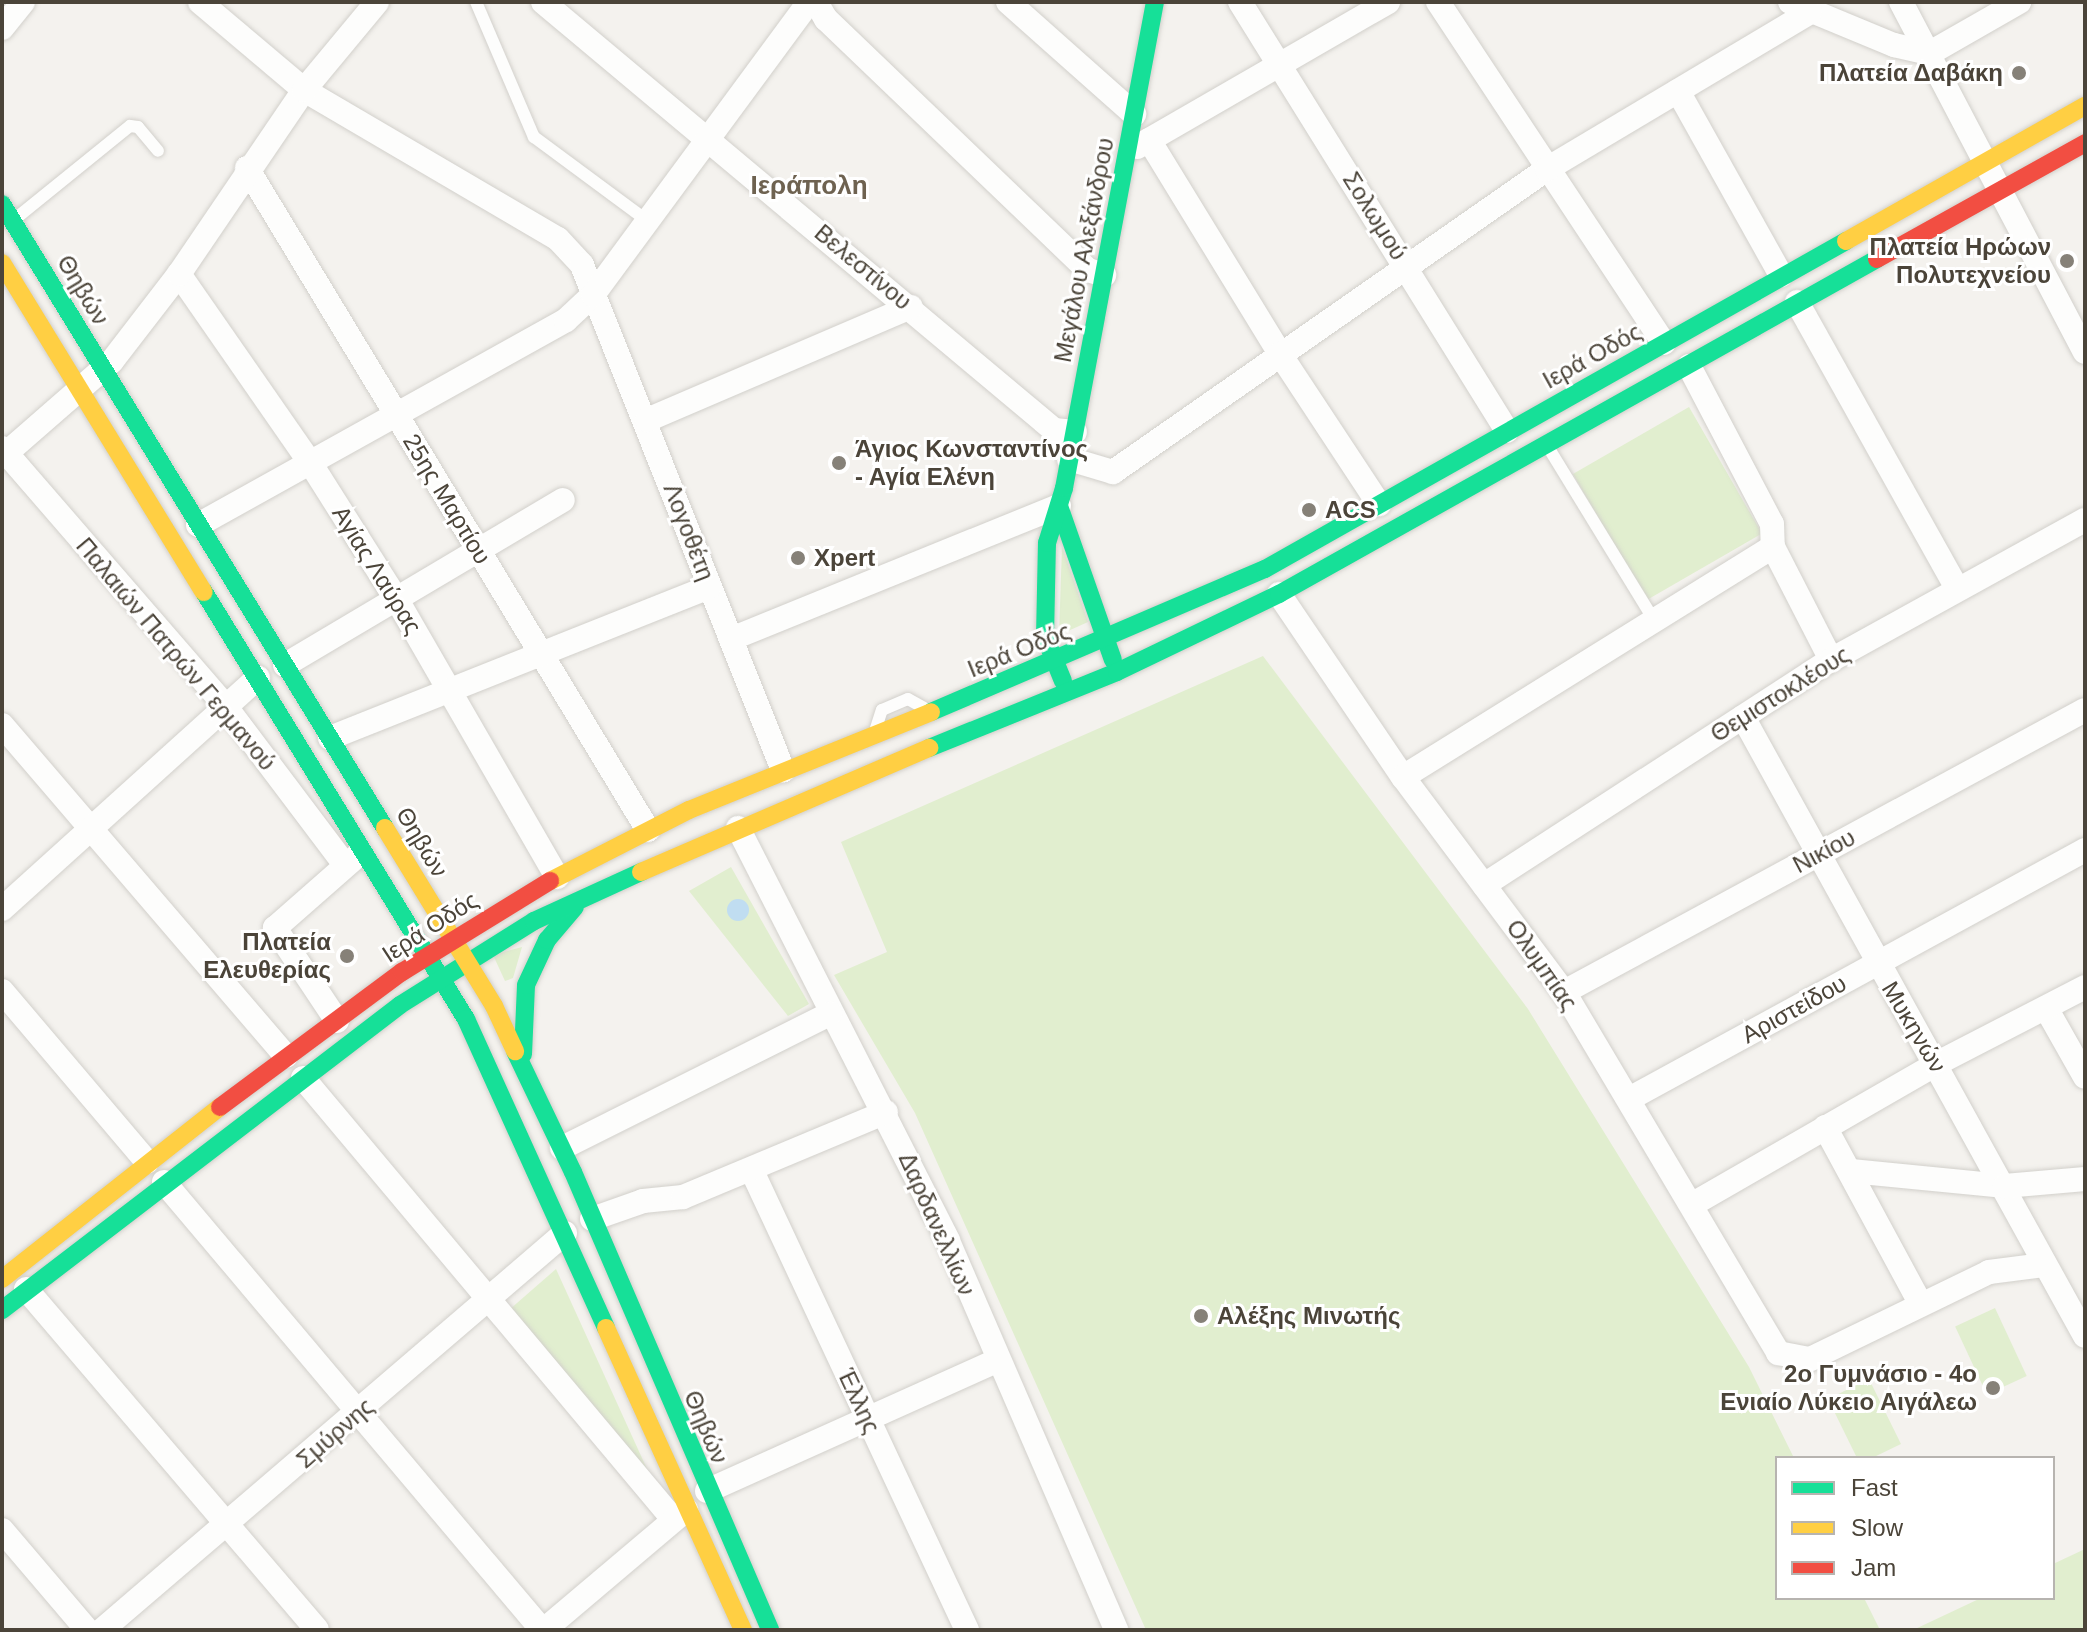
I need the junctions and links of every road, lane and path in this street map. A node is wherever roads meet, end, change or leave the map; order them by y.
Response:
1 (23, 2) edge
2 (200, 2) edge
3 (377, 2) edge
4 (476, 2) edge
5 (543, 2) edge
6 (809, 2) edge
7 (816, 2) edge
8 (1008, 2) edge
9 (1155, 2) edge
10 (1240, 2) edge
11 (1388, 2) edge
12 (1438, 2) edge
13 (1901, 2) edge
14 (2019, 2) edge
15 (1800, 7) edge
16 (2, 28) edge
17 (1930, 53) junction
18 (1279, 65) junction
19 (304, 90) junction
20 (1678, 91) junction
21 (2085, 106) edge
22 (1134, 114) junction
23 (708, 137) junction
24 (1149, 140) junction
25 (2085, 143) edge
26 (158, 151) dead end
27 (1127, 153) junction
28 (1986, 159) junction
29 (247, 168) junction
30 (1547, 169) junction
31 (2000, 187) junction
32 (2, 204) edge
33 (645, 219) junction
34 (12, 221) junction
35 (2, 263) edge
36 (1407, 267) junction
37 (179, 274) junction
38 (1104, 275) junction
39 (1781, 275) junction
40 (593, 295) junction
41 (1797, 302) junction
42 (911, 307) junction
43 (2083, 342) edge
44 (1664, 343) junction
45 (1280, 354) junction
46 (1689, 366) junction
47 (102, 369) junction
48 (79, 388) junction
49 (396, 415) junction
50 (647, 420) junction
51 (1507, 431) junction
52 (1075, 432) junction
53 (1548, 447) junction
54 (3, 453) edge
55 (1069, 459) junction
56 (311, 464) junction
57 (563, 500) dead end
58 (1379, 504) junction
59 (1059, 506) junction
60 (2085, 520) edge
61 (198, 525) junction
62 (1773, 547) junction
63 (479, 552) junction
64 (709, 587) junction
65 (1957, 588) junction
66 (1279, 594) junction
67 (397, 600) junction
68 (1652, 617) junction
69 (731, 639) junction
70 (1105, 641) junction
71 (542, 655) junction
72 (1831, 660) junction
73 (1055, 662) junction
74 (285, 665) junction
75 (1117, 672) junction
76 (258, 678) junction
77 (452, 692) junction
78 (1068, 692) junction
79 (226, 707) junction
80 (2085, 710) edge
81 (1743, 717) junction
82 (2, 725) edge
83 (330, 738) junction
84 (783, 770) junction
85 (1403, 777) junction
86 (89, 826) junction
87 (738, 828) junction
88 (648, 830) junction
89 (2085, 850) edge
90 (1817, 854) junction
91 (354, 858) junction
92 (557, 877) junction
93 (1484, 885) junction
94 (581, 902) junction
95 (2, 909) edge
96 (454, 937) junction
97 (428, 953) junction
98 (468, 959) junction
99 (1877, 964) junction
100 (442, 977) junction
101 (2085, 987) edge
102 (2, 991) edge
103 (1564, 992) junction
104 (2046, 1008) junction
105 (830, 1014) junction
106 (337, 1021) junction
107 (286, 1056) junction
108 (1936, 1064) junction
109 (2085, 1077) edge
110 (303, 1078) junction
111 (537, 1096) junction
112 (1629, 1099) junction
113 (886, 1112) junction
114 (1825, 1127) junction
115 (562, 1148) junction
116 (147, 1162) junction
117 (752, 1171) junction
118 (1851, 1171) junction
119 (2085, 1179) edge
120 (164, 1182) junction
121 (2005, 1186) junction
122 (1693, 1204) junction
123 (592, 1219) junction
124 (565, 1233) junction
125 (2044, 1265) junction
126 (11, 1274) edge
127 (487, 1298) junction
128 (1920, 1303) junction
129 (2, 1310) edge
130 (2085, 1334) edge
131 (996, 1361) junction
132 (357, 1414) junction
133 (867, 1419) junction
134 (707, 1491) junction
135 (681, 1513) junction
136 (228, 1525) junction
137 (2, 1530) edge
138 (87, 1630) edge
139 (102, 1630) edge
140 (317, 1630) edge
141 (543, 1630) edge
142 (743, 1630) edge
143 (770, 1630) edge
144 (967, 1630) edge
145 (1116, 1630) edge

1 - 16 street
2 - 19 street, Λογοθέτη
3 - 19 street
4 - 33 lane
5 - 23 street, Βελεστίνου
6 - 23 street
7 - 38 street
8 - 22 street
9 - 22 main road, Μεγάλου Αλεξάνδρου
10 - 18 street, Σολωμού
11 - 18 street
12 - 30 street
13 - 17 street
14 - 17 street
15 - 17 street
15 - 20 street
17 - 28 street
18 - 24 street
18 - 36 street, Σολωμού
19 - 29 street
19 - 40 street, Λογοθέτη
20 - 30 street
20 - 39 street
21 - 28 main road, Ιερά Οδός
22 - 27 main road, Μεγάλου Αλεξάνδρου
23 - 33 street
23 - 42 street, Βελεστίνου
24 - 27 street
24 - 45 street
25 - 31 main road, Ιερά Οδός
26 - 34 lane
27 - 38 main road, Μεγάλου Αλεξάνδρου
28 - 31 street
28 - 39 main road, Ιερά Οδός
29 - 37 street
29 - 49 street, 25ης Μαρτίου
30 - 36 street
30 - 44 street
31 - 41 main road, Ιερά Οδός
31 - 43 street
32 - 34 main road, Θηβών
33 - 40 street
34 - 47 main road, Θηβών
35 - 48 main road, Θηβών
36 - 45 street
36 - 51 street, Σολωμού
37 - 47 street
37 - 56 street, Αγίας Λαύρας
38 - 52 main road, Μεγάλου Αλεξάνδρου
39 - 44 main road, Ιερά Οδός
40 - 49 street
40 - 50 street, Λογοθέτη
41 - 46 main road, Ιερά Οδός
41 - 65 street
42 - 50 street
42 - 52 street, Βελεστίνου
44 - 51 main road, Ιερά Οδός
45 - 55 street
45 - 58 street
46 - 53 main road, Ιερά Οδός
46 - 62 street
47 - 48 street
47 - 61 main road, Θηβών
48 - 54 street
48 - 76 main road, Θηβών
49 - 56 street
49 - 63 street, 25ης Μαρτίου
50 - 64 street, Λογοθέτη
51 - 58 main road, Ιερά Οδός
52 - 55 main road, Μεγάλου Αλεξάνδρου
53 - 66 main road, Ιερά Οδός
53 - 68 lane
54 - 79 street, Παλαιών Πατρών Γερμανού
55 - 59 main road, Μεγάλου Αλεξάνδρου
56 - 61 street
56 - 67 street, Αγίας Λαύρας
57 - 63 street
58 - 70 main road, Ιερά Οδός
59 - 69 street
59 - 70 main road
59 - 73 main road, Μεγάλου Αλεξάνδρου
60 - 65 street, Θεμιστοκλέους
61 - 74 main road, Θηβών
62 - 68 street
62 - 72 street
63 - 67 street
63 - 71 street, 25ης Μαρτίου
64 - 69 street, Λογοθέτη
64 - 71 street
65 - 72 street, Θεμιστοκλέους
66 - 75 main road, Ιερά Οδός
66 - 85 street, Ολυμπίας
67 - 74 street
67 - 77 street, Αγίας Λαύρας
68 - 85 street
69 - 84 street, Λογοθέτη
70 - 73 main road, Ιερά Οδός
70 - 75 main road
71 - 77 street
71 - 88 street, 25ης Μαρτίου
72 - 81 street, Θεμιστοκλέους
73 - 78 main road, Μεγάλου Αλεξάνδρου
73 - 84 main road, Ιερά Οδός
74 - 83 main road, Θηβών
75 - 78 main road, Ιερά Οδός
76 - 79 street
76 - 91 main road, Θηβών
77 - 83 street
77 - 92 street, Αγίας Λαύρας
78 - 87 main road, Ιερά Οδός
79 - 86 street
79 - 91 street, Παλαιών Πατρών Γερμανού
80 - 90 street, Νικίου
81 - 90 street, Μυκηνών
81 - 93 street, Θεμιστοκλέους
82 - 86 street
83 - 96 main road, Θηβών
84 - 88 main road, Ιερά Οδός
85 - 93 street, Ολυμπίας
86 - 95 street
86 - 107 street
87 - 94 main road, Ιερά Οδός
87 - 105 street, Δαρδανελλίων
88 - 92 main road, Ιερά Οδός
89 - 99 street, Αριστείδου
90 - 99 street, Μυκηνών
90 - 103 street, Νικίου
91 - 97 main road, Θηβών
91 - 106 street
92 - 96 main road, Ιερά Οδός
93 - 103 street, Ολυμπίας
94 - 98 main road, Ιερά Οδός
94 - 111 main road
96 - 97 main road, Ιερά Οδός
96 - 98 main road, Θηβών
97 - 100 main road, Θηβών
97 - 106 main road, Ιερά Οδός
98 - 100 main road, Ιερά Οδός
98 - 111 main road, Θηβών
99 - 108 street, Μυκηνών
99 - 112 street, Αριστείδου
100 - 110 main road, Ιερά Οδός
100 - 124 main road, Θηβών
101 - 104 street
102 - 116 street
103 - 112 street, Ολυμπίας
104 - 108 street
104 - 109 street
105 - 113 street, Δαρδανελλίων
105 - 115 street
106 - 107 main road, Ιερά Οδός
107 - 116 main road, Ιερά Οδός
108 - 114 street
108 - 121 street, Μυκηνών
110 - 120 main road, Ιερά Οδός
110 - 127 street
111 - 115 main road, Θηβών
112 - 122 street, Ολυμπίας
113 - 117 street
113 - 131 street, Δαρδανελλίων
114 - 118 street
114 - 122 street
115 - 123 main road, Θηβών
116 - 126 main road, Ιερά Οδός
117 - 123 street
117 - 133 street, Έλλης
118 - 121 street
118 - 128 street
119 - 121 street
120 - 126 main road, Ιερά Οδός
120 - 132 street
121 - 125 street, Μυκηνών
122 - 128 street, Ολυμπίας
123 - 134 main road, Θηβών
124 - 127 street, Σμύρνης
124 - 135 main road, Θηβών
125 - 128 street
125 - 130 street, Μυκηνών
126 - 129 main road, Ιερά Οδός
126 - 136 street
127 - 132 street, Σμύρνης
127 - 135 street
131 - 133 street
131 - 145 street, Δαρδανελλίων
132 - 136 street, Σμύρνης
132 - 141 street
133 - 134 street
133 - 144 street, Έλλης
134 - 143 main road, Θηβών
135 - 141 street
135 - 142 main road, Θηβών
136 - 139 street, Σμύρνης
136 - 140 street
137 - 138 street

